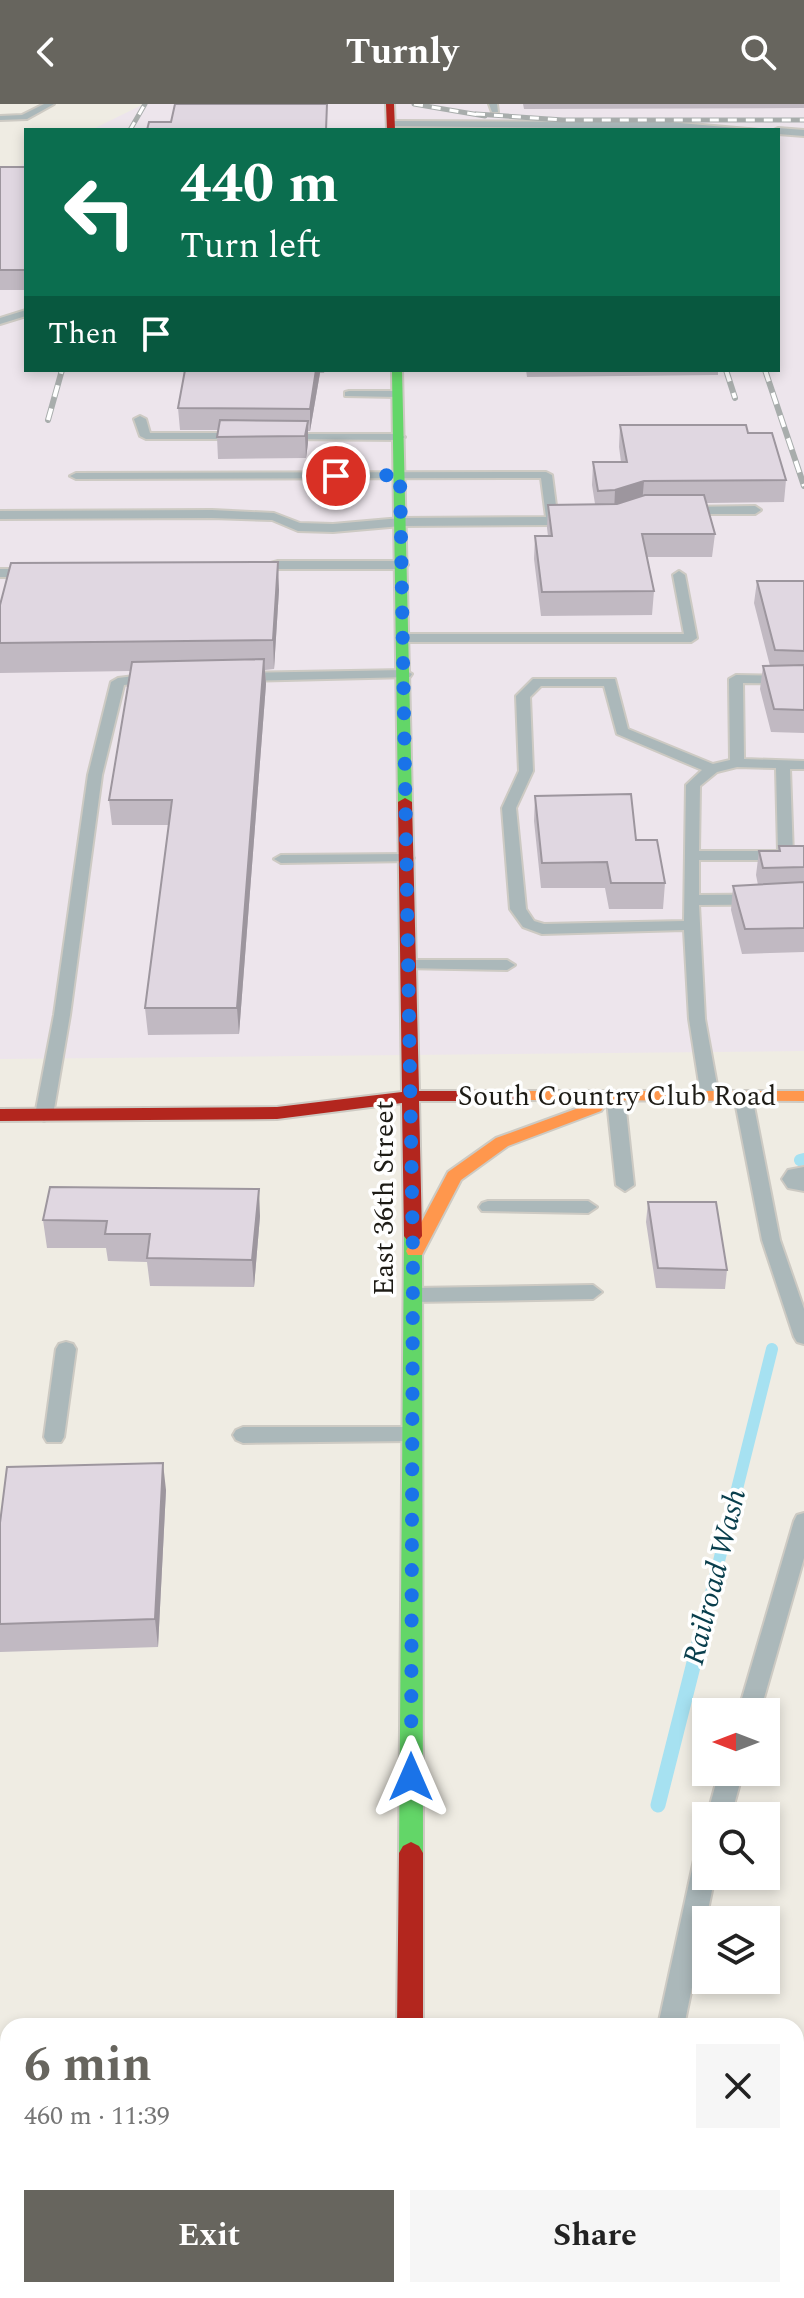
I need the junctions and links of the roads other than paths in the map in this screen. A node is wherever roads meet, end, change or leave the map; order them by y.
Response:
1 (50, 104) edge
2 (390, 104) edge
3 (0, 118) edge
4 (391, 127) edge
5 (721, 128) edge
6 (780, 131) edge
7 (804, 133) edge
8 (24, 314) edge
9 (0, 321) edge
10 (397, 372) edge
11 (349, 394) dead end
12 (397, 394) junction
13 (140, 419) dead end
14 (251, 437) edge
15 (266, 437) edge
16 (399, 437) junction
17 (400, 475) junction
18 (76, 476) dead end
19 (755, 510) dead end
20 (670, 511) edge
21 (0, 515) edge
22 (567, 520) edge
23 (552, 521) junction
24 (401, 522) junction
25 (402, 565) junction
26 (237, 571) edge
27 (0, 573) edge
28 (47, 573) edge
29 (679, 575) dead end
30 (404, 638) junction
31 (405, 674) junction
32 (230, 677) edge
33 (173, 678) edge
34 (804, 680) edge
35 (737, 763) junction
36 (783, 764) junction
37 (804, 765) edge
38 (712, 769) junction
39 (692, 855) junction
40 (407, 858) junction
41 (281, 859) dead end
42 (804, 899) edge
43 (691, 900) junction
44 (691, 925) junction
45 (409, 965) junction
46 (507, 965) dead end
47 (412, 1096) junction
48 (636, 1096) junction
49 (710, 1096) junction
50 (743, 1096) junction
51 (804, 1096) edge
52 (616, 1101) junction
53 (0, 1115) edge
54 (44, 1115) junction
55 (625, 1185) dead end
56 (488, 1207) dead end
57 (588, 1207) dead end
58 (413, 1256) junction
59 (593, 1292) dead end
60 (413, 1295) junction
61 (804, 1337) edge
62 (66, 1349) dead end
63 (413, 1434) junction
64 (243, 1435) dead end
65 (54, 1437) dead end
66 (804, 1521) edge
67 (753, 1698) edge
68 (700, 1890) edge
69 (410, 2018) edge
70 (673, 2018) edge

1 - 3 lane
2 - 4 main road
4 - 5 lane
6 - 7 lane
8 - 9 lane
10 - 12 main road, East 36th Street
11 - 12 lane
12 - 16 main road, East 36th Street
13 - 14 lane
15 - 16 lane
16 - 17 main road, East 36th Street
17 - 18 lane
17 - 23 lane
17 - 24 main road, East 36th Street
19 - 20 lane
21 - 24 lane
22 - 23 lane
23 - 24 lane
24 - 25 main road, East 36th Street
25 - 26 lane
25 - 30 main road, East 36th Street
27 - 28 lane
29 - 30 lane
30 - 31 main road, East 36th Street
31 - 32 lane
31 - 40 main road, East 36th Street
33 - 54 lane
34 - 35 lane
35 - 36 lane
35 - 38 lane
36 - 37 lane
36 - 39 lane
38 - 39 lane
38 - 44 lane
39 - 43 lane
40 - 41 lane
40 - 45 main road, East 36th Street
42 - 43 lane
43 - 44 lane
44 - 49 lane
45 - 46 lane
45 - 47 main road, East 36th Street
47 - 48 main road, South Country Club Road
47 - 54 main road, South Country Club Road
47 - 58 main road, East 36th Street
48 - 49 main road, South Country Club Road
48 - 52 main road
49 - 50 main road, South Country Club Road
50 - 51 main road, South Country Club Road
50 - 61 lane
52 - 55 lane
52 - 58 main road
53 - 54 main road, South Country Club Road
56 - 57 lane
58 - 60 main road, East 36th Street
59 - 60 lane
60 - 63 main road, East 36th Street
62 - 65 lane
63 - 64 lane
63 - 69 main road, East 36th Street
66 - 67 lane
68 - 70 lane

